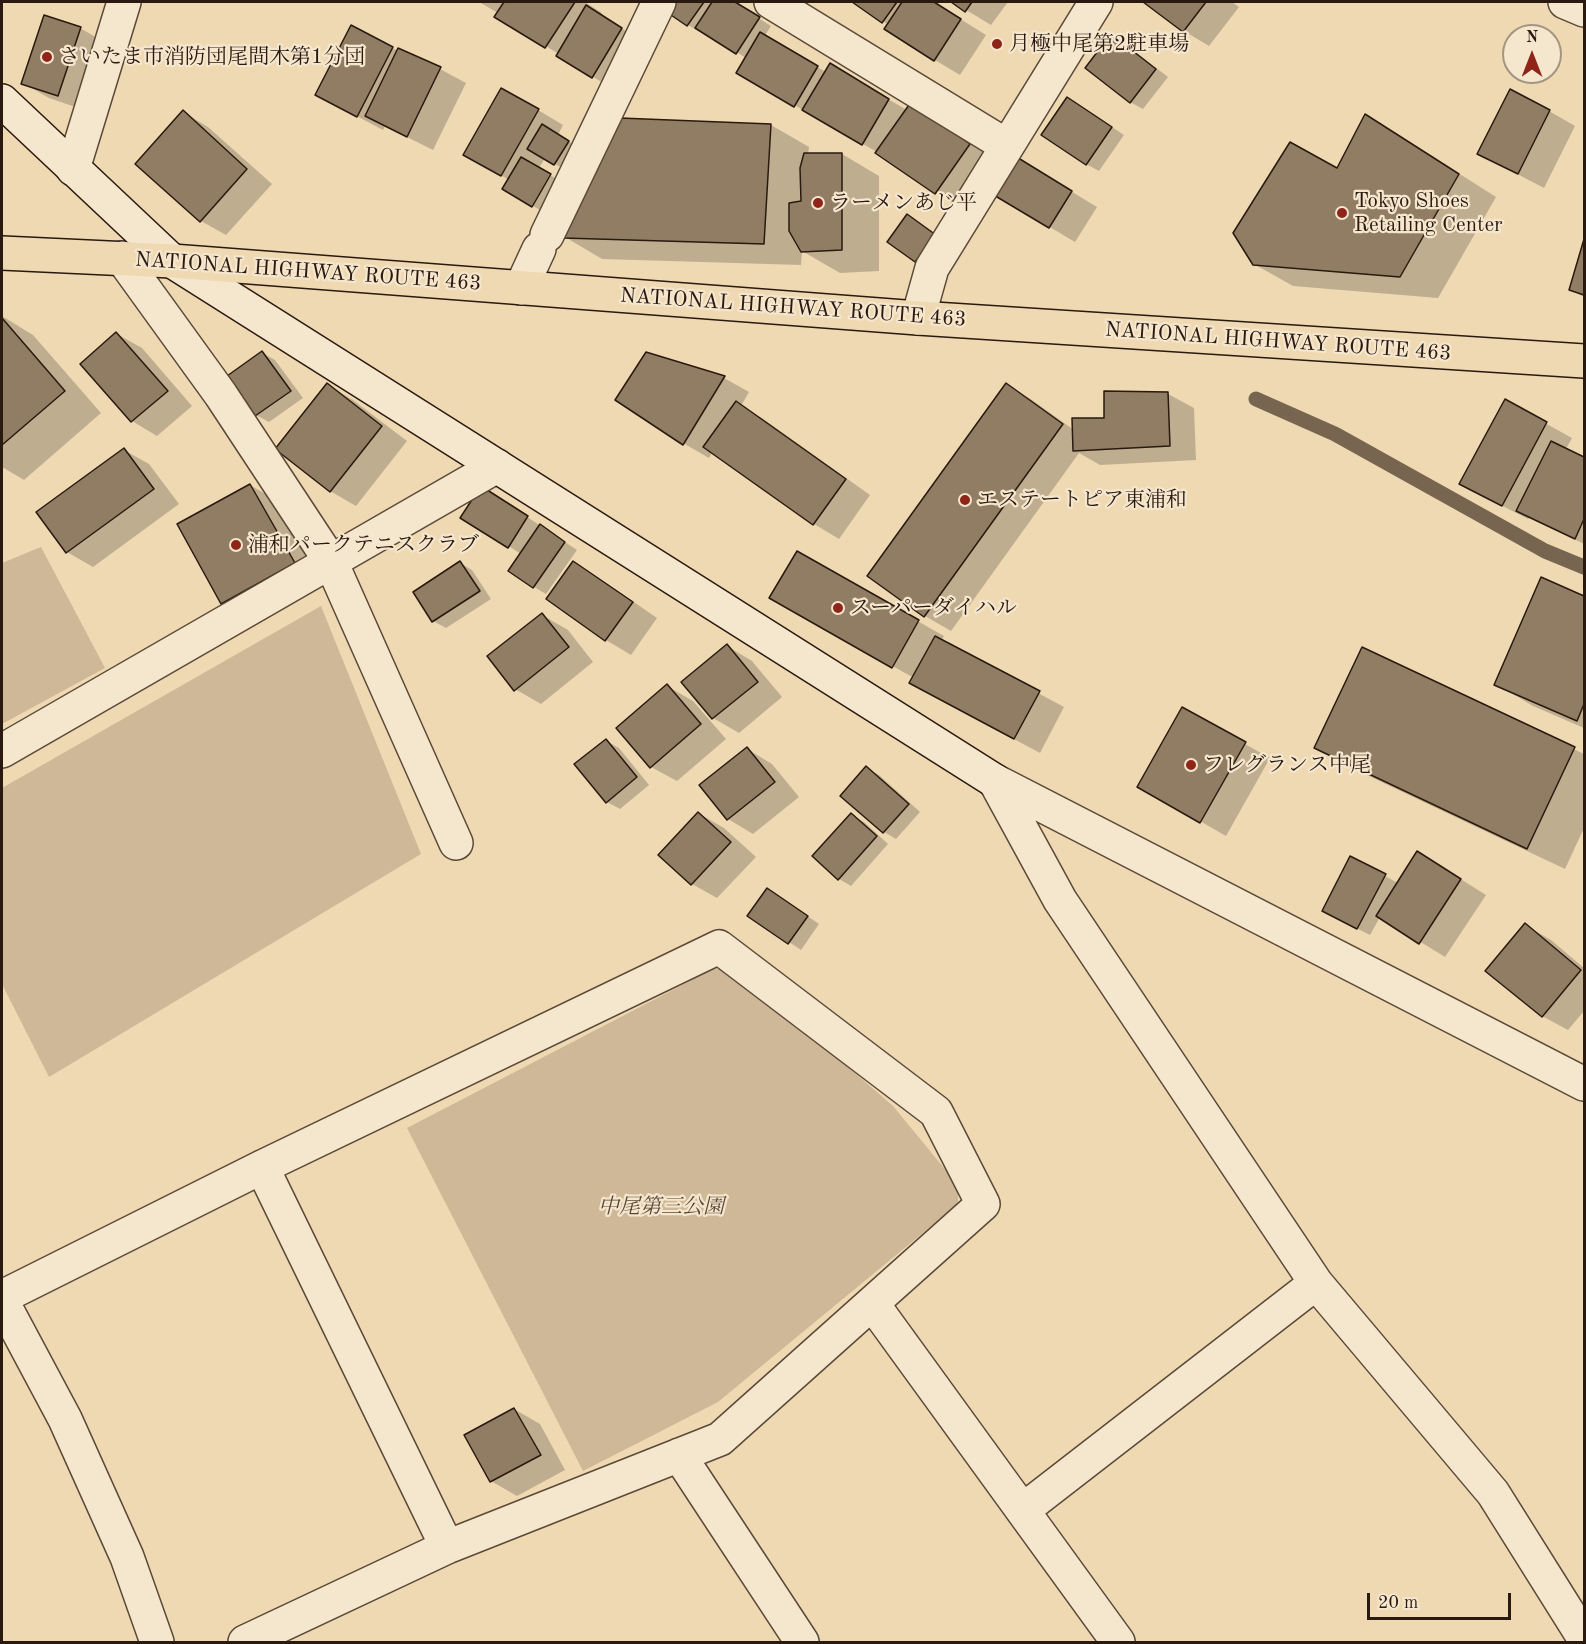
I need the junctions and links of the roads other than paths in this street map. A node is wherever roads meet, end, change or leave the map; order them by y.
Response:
1 (124, 2) edge
2 (659, 2) edge
3 (771, 2) edge
4 (1096, 2) edge
5 (1565, 2) edge
6 (1584, 10) edge
7 (2, 101) edge
8 (1007, 146) junction
9 (73, 169) junction
10 (2, 253) edge
11 (122, 258) junction
12 (172, 261) junction
13 (521, 288) junction
14 (918, 318) junction
15 (1584, 361) edge
16 (497, 466) junction
17 (331, 562) junction
18 (2, 751) edge
19 (996, 781) junction
20 (456, 843) dead end
21 (1584, 1084) edge
22 (262, 1167) junction
23 (1316, 1283) junction
24 (2, 1299) edge
25 (872, 1303) junction
26 (679, 1455) junction
27 (1023, 1510) junction
28 (447, 1547) junction
29 (1577, 1637) edge
30 (157, 1642) edge
31 (245, 1642) edge
32 (802, 1642) edge
33 (1118, 1642) edge

1 - 9 street
2 - 13 street
3 - 8 street
4 - 8 street
5 - 6 street
7 - 9 street
8 - 14 street
9 - 12 street
10 - 11 highway, NATIONAL HIGHWAY ROUTE 463
11 - 12 highway, NATIONAL HIGHWAY ROUTE 463
11 - 17 street
12 - 13 highway, NATIONAL HIGHWAY ROUTE 463
12 - 16 street
13 - 14 highway, NATIONAL HIGHWAY ROUTE 463
14 - 15 highway, NATIONAL HIGHWAY ROUTE 463
16 - 17 street
16 - 19 street
17 - 18 street
17 - 20 street
19 - 21 street
19 - 23 street
22 - 24 street
22 - 25 street
22 - 28 street
23 - 27 street
23 - 29 street
24 - 30 street
25 - 26 street
25 - 27 street
26 - 28 street
26 - 32 street
27 - 33 street
28 - 31 street

